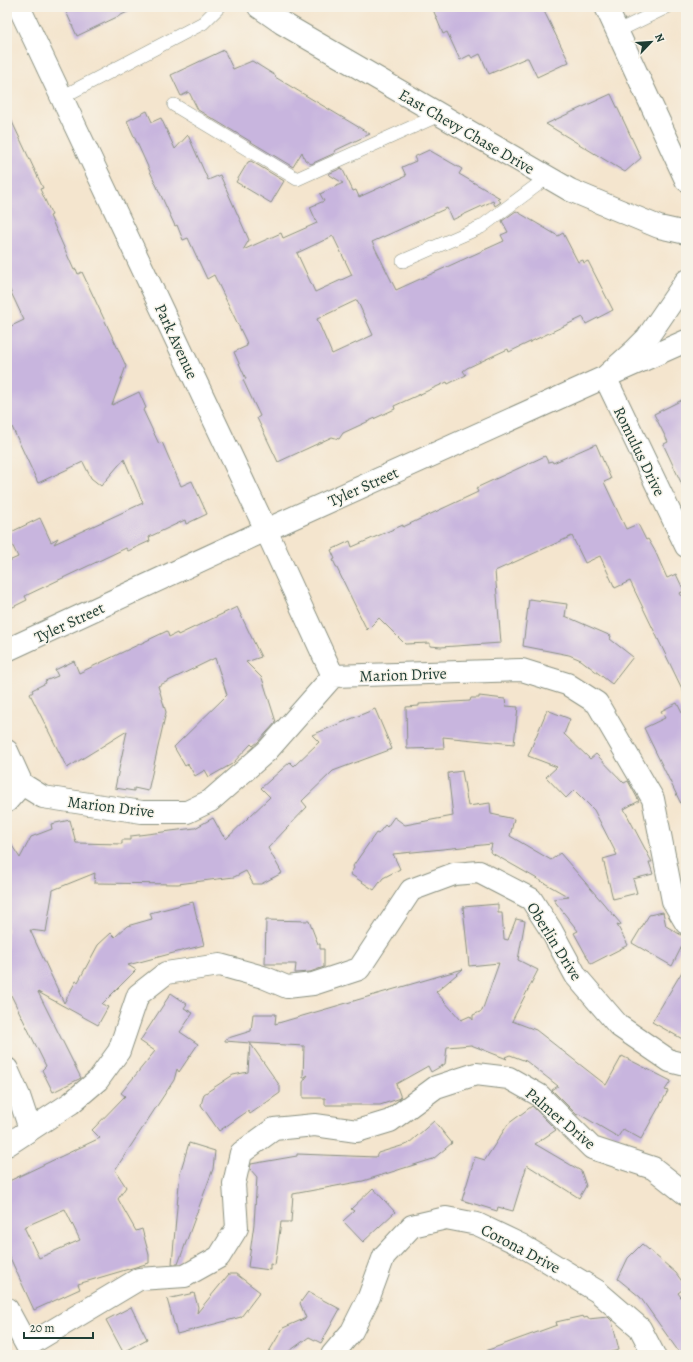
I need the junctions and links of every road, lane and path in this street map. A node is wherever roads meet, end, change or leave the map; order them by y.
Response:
1 (19, 7) edge
2 (219, 7) edge
3 (259, 7) edge
4 (606, 7) edge
5 (668, 7) edge
6 (618, 31) junction
7 (62, 97) junction
8 (174, 105) dead end
9 (439, 115) junction
10 (548, 177) junction
11 (686, 180) edge
12 (686, 233) edge
13 (402, 261) dead end
14 (686, 281) edge
15 (686, 341) edge
16 (605, 377) junction
17 (266, 530) junction
18 (686, 546) edge
19 (7, 650) edge
20 (333, 676) junction
21 (7, 751) edge
22 (22, 784) junction
23 (7, 801) edge
24 (686, 922) edge
25 (686, 1065) edge
26 (7, 1069) edge
27 (30, 1129) junction
28 (7, 1145) edge
29 (686, 1194) edge
30 (7, 1309) edge
31 (332, 1355) edge
32 (654, 1355) edge

1 - 7 street, Park Avenue
2 - 7 lane
3 - 9 street, East Chevy Chase Drive
4 - 6 street
5 - 6 lane
6 - 11 street
7 - 17 street, Park Avenue
8 - 9 lane
9 - 10 street, East Chevy Chase Drive
10 - 12 street, East Chevy Chase Drive
10 - 13 lane
14 - 16 street, Tyler Street
15 - 16 street
16 - 17 street, Tyler Street
16 - 18 street, Romulus Drive
17 - 19 street, Tyler Street
17 - 20 street, Park Avenue
20 - 22 street, Marion Drive
20 - 24 street, Marion Drive
21 - 22 street
22 - 23 street
25 - 27 street, Oberlin Drive
26 - 27 street
27 - 28 street, Oberlin Drive
29 - 30 street, Palmer Drive
31 - 32 street, Corona Drive

